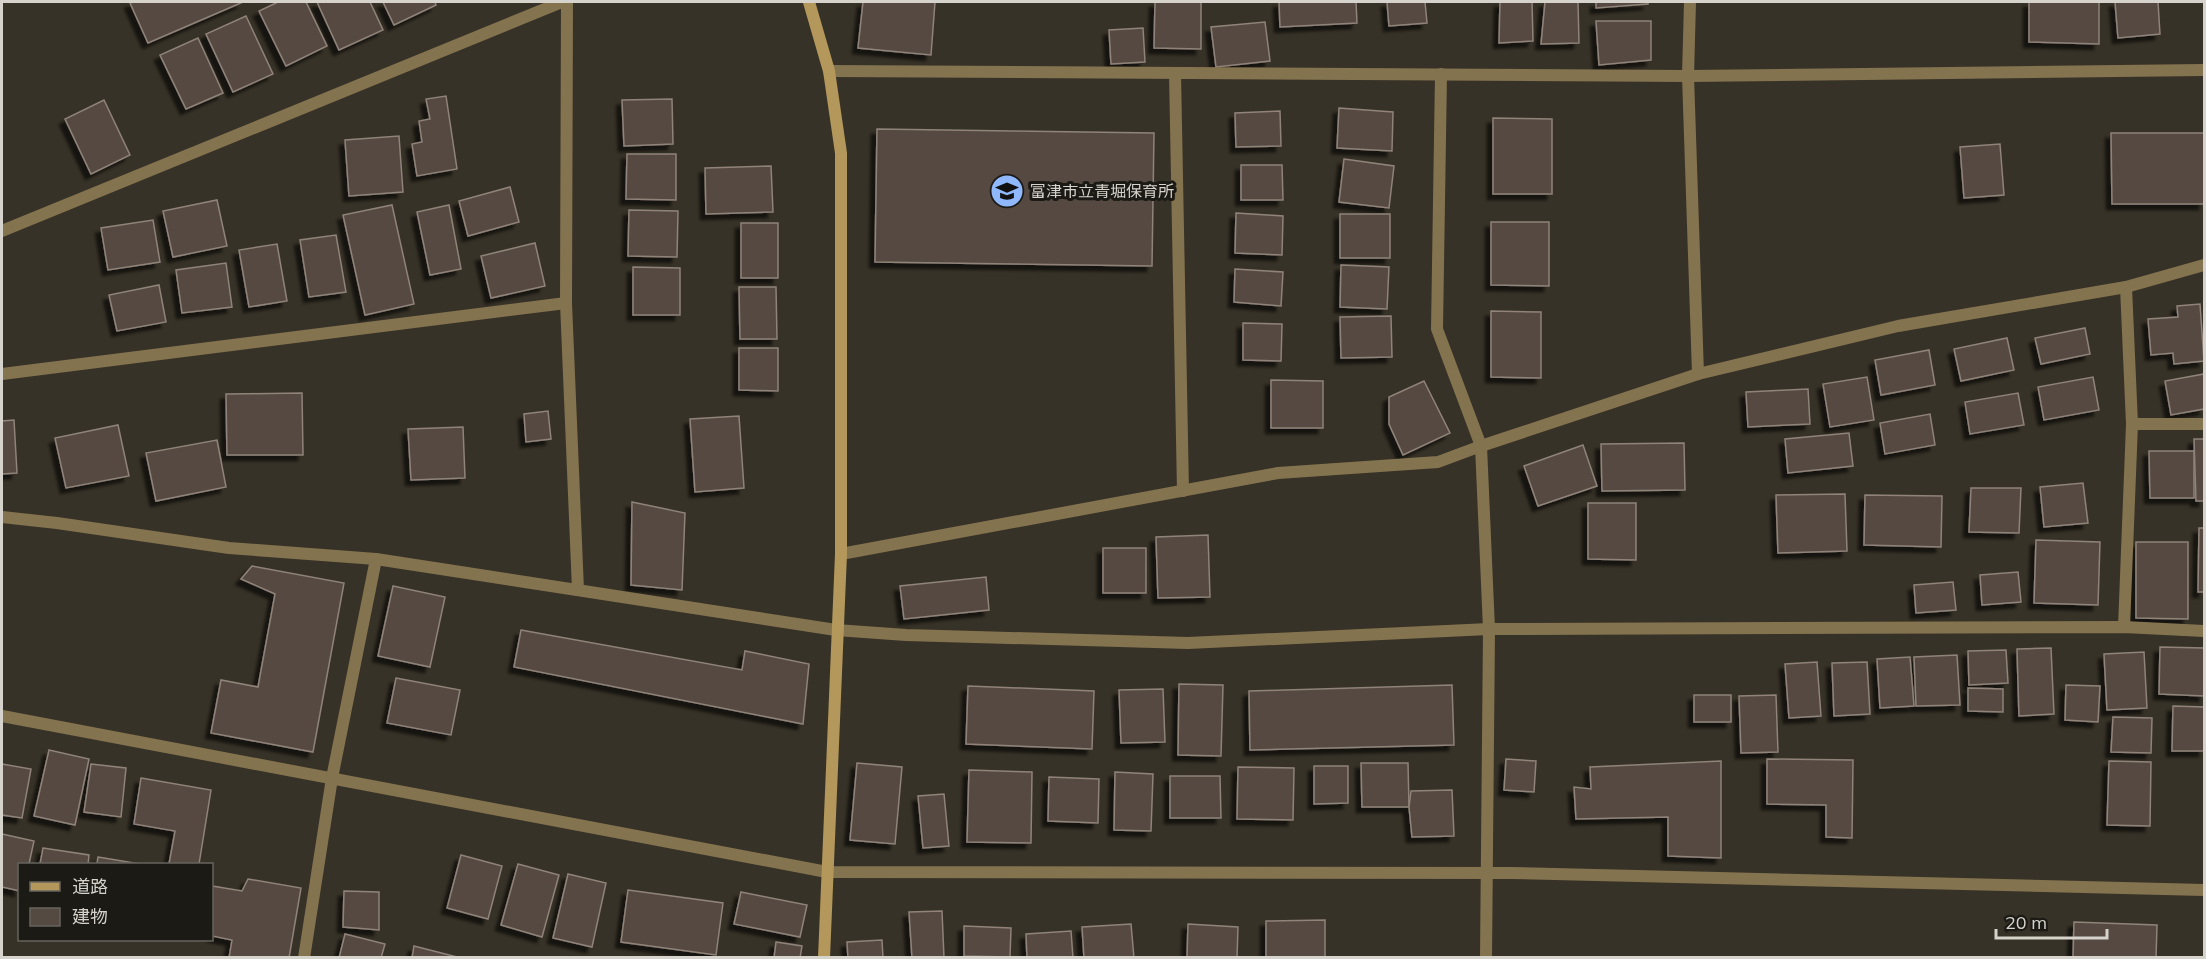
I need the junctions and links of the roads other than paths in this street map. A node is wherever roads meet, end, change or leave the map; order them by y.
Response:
1 (562, 2) edge
2 (567, 2) edge
3 (809, 2) edge
4 (1690, 2) edge
5 (2205, 70) edge
6 (829, 71) junction
7 (1175, 73) junction
8 (1441, 74) junction
9 (1688, 76) junction
10 (2, 231) edge
11 (2205, 265) edge
12 (2126, 287) junction
13 (566, 303) junction
14 (2, 374) edge
15 (1698, 375) junction
16 (2132, 424) junction
17 (2205, 424) edge
18 (1480, 446) junction
19 (1184, 490) junction
20 (2, 517) edge
21 (841, 554) junction
22 (376, 559) junction
23 (578, 590) junction
24 (2124, 627) junction
25 (1489, 629) junction
26 (836, 630) junction
27 (2205, 632) edge
28 (2, 716) edge
29 (332, 778) junction
30 (827, 872) junction
31 (1486, 873) junction
32 (2205, 890) edge
33 (304, 957) edge
34 (824, 957) edge
35 (1485, 957) edge

1 - 10 street
2 - 13 street
3 - 6 street
4 - 9 street
5 - 9 street
6 - 7 street
6 - 21 street
7 - 8 street
7 - 19 street
8 - 9 street
8 - 18 street
9 - 15 street
11 - 12 street
12 - 15 street
12 - 16 street
13 - 14 street
13 - 23 street
15 - 18 street
16 - 17 street
16 - 24 street
18 - 19 street
18 - 25 street
19 - 21 street
20 - 22 street
21 - 26 street
22 - 23 street
22 - 29 street
23 - 26 street
24 - 25 street
24 - 27 street
25 - 26 street
25 - 31 street
26 - 30 street
28 - 29 street
29 - 30 street
29 - 33 street
30 - 31 street
30 - 34 street
31 - 32 street
31 - 35 street

